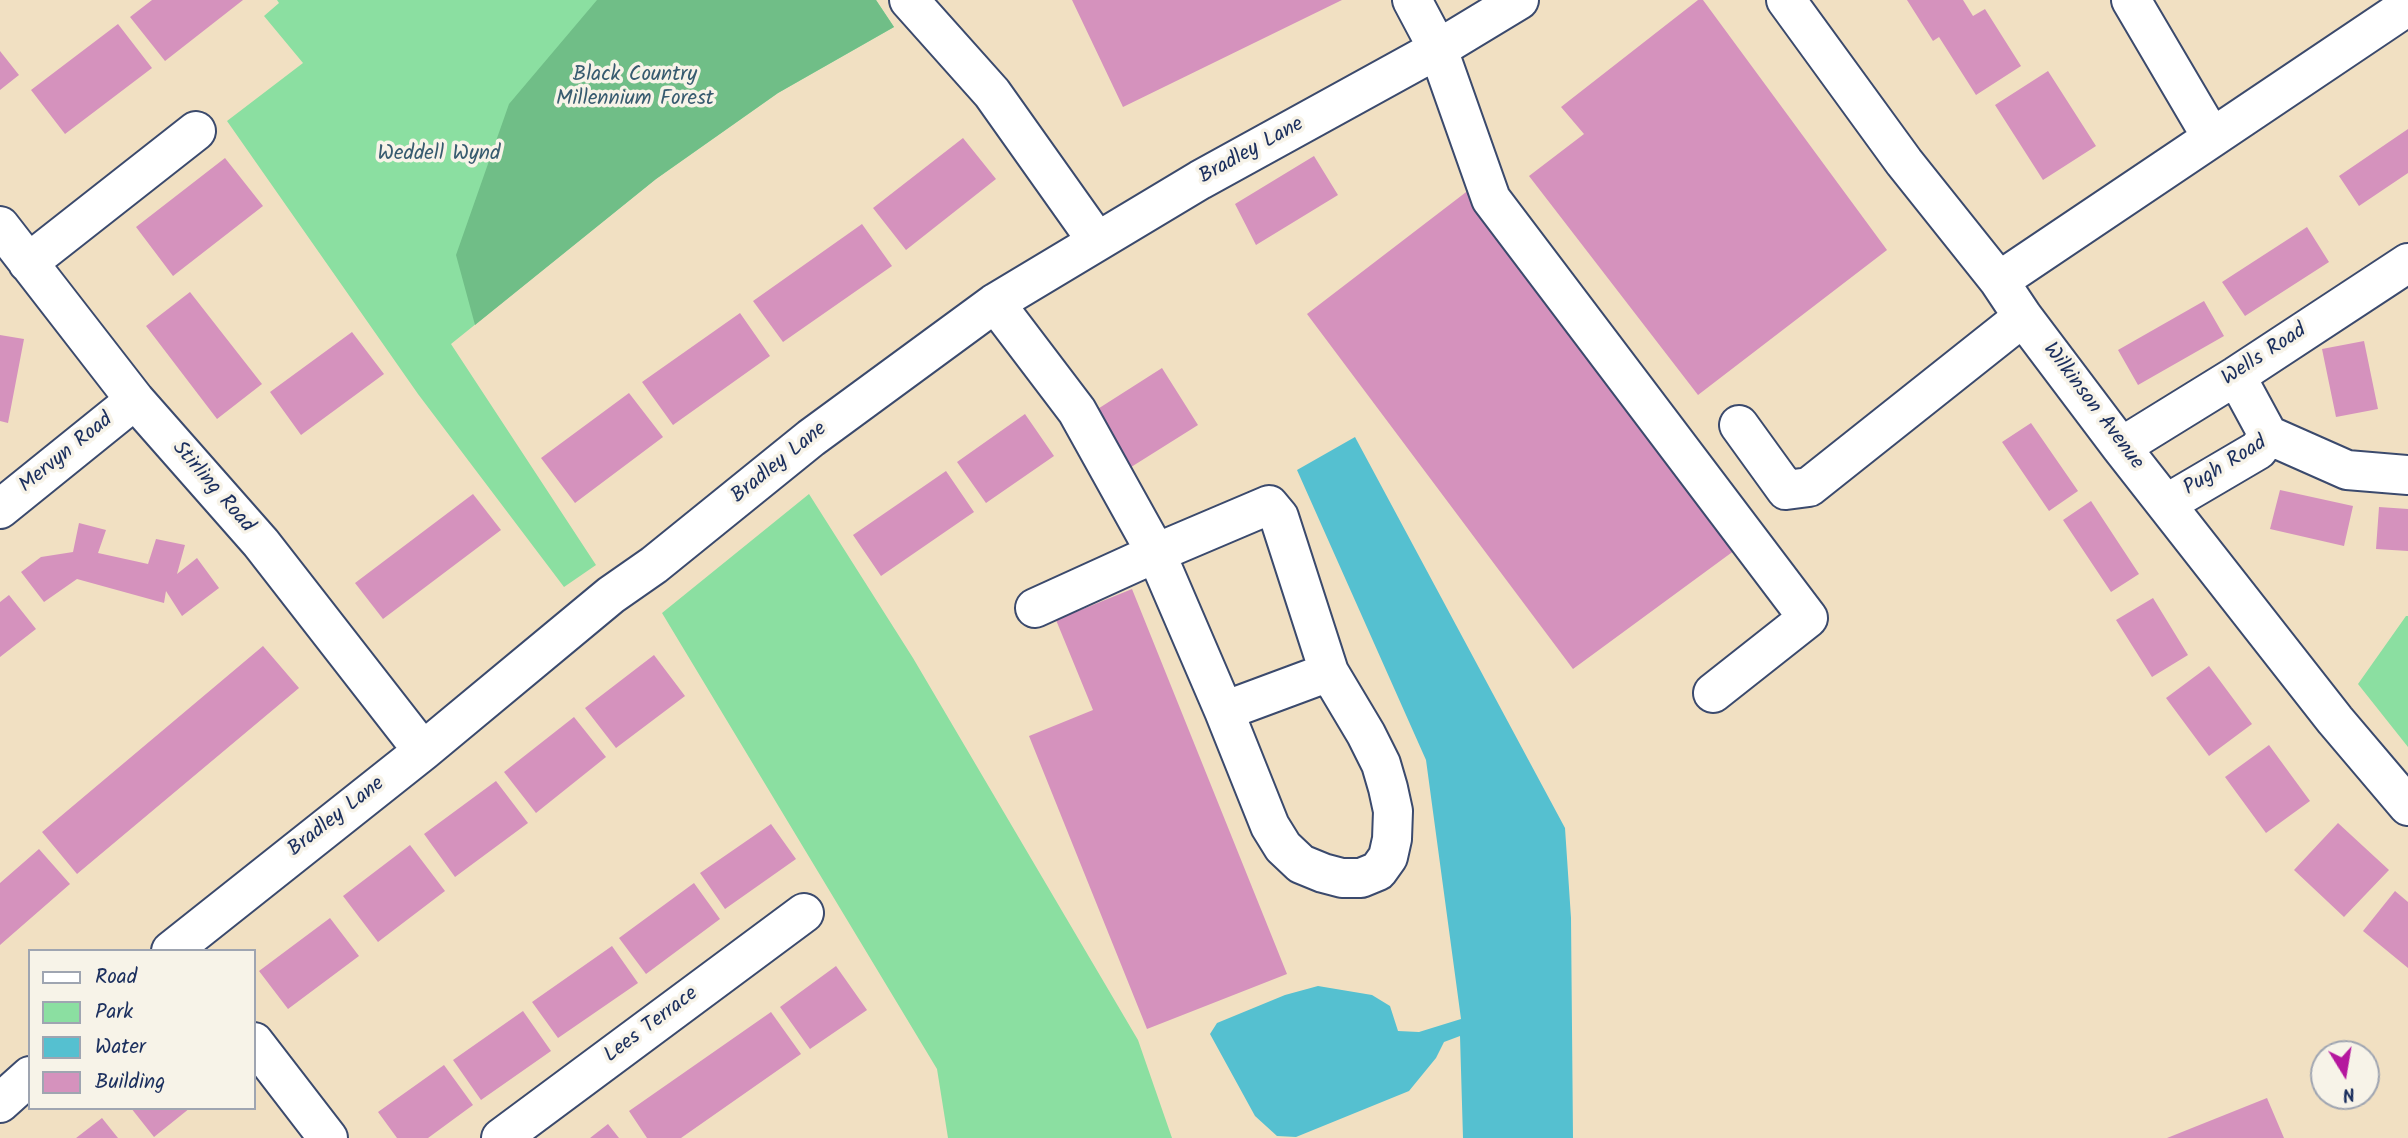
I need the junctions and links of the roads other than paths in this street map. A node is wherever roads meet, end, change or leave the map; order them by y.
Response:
1 (908, 0) edge
2 (1412, 0) edge
3 (1519, 0) edge
4 (1786, 0) edge
5 (2131, 0) edge
6 (2408, 6) edge
7 (1438, 49) junction
8 (196, 131) dead end
9 (2211, 136) junction
10 (0, 226) edge
11 (1097, 242) junction
12 (29, 263) junction
13 (2408, 263) edge
14 (1999, 281) junction
15 (995, 303) junction
16 (2023, 317) junction
17 (2236, 376) junction
18 (135, 400) junction
19 (1739, 425) dead end
20 (2268, 435) junction
21 (2121, 447) junction
22 (2408, 475) edge
23 (2166, 504) junction
24 (0, 509) edge
25 (1156, 552) junction
26 (1035, 608) dead end
27 (1329, 672) junction
28 (1713, 693) dead end
29 (1224, 710) junction
30 (424, 751) junction
31 (2408, 806) edge
32 (804, 913) dead end
33 (178, 949) edge
34 (256, 1045) edge
35 (28, 1078) edge
36 (0, 1103) edge
37 (328, 1138) edge
38 (501, 1138) edge

1 - 11 street
2 - 7 street
3 - 7 street, Bradley Lane
4 - 14 street, Wilkinson Avenue
5 - 9 street
6 - 9 street
7 - 11 street, Bradley Lane
7 - 28 street
8 - 12 street
9 - 14 street
10 - 12 street, Stirling Road
11 - 15 street, Bradley Lane
12 - 18 street, Stirling Road
13 - 17 street, Wells Road
14 - 16 street, Wilkinson Avenue
15 - 25 street
15 - 30 street, Bradley Lane
16 - 19 street
16 - 21 street, Wilkinson Avenue
17 - 20 street
17 - 21 street, Wells Road
18 - 24 street, Mervyn Road
18 - 30 street, Stirling Road
20 - 22 street, Pugh Road
20 - 23 street, Pugh Road
21 - 23 street, Wilkinson Avenue
23 - 31 street, Wilkinson Avenue
25 - 26 street
25 - 27 street
25 - 29 street
27 - 29 street
27 - 29 street
30 - 33 street, Bradley Lane
32 - 38 street, Lees Terrace
34 - 37 street
35 - 36 street

